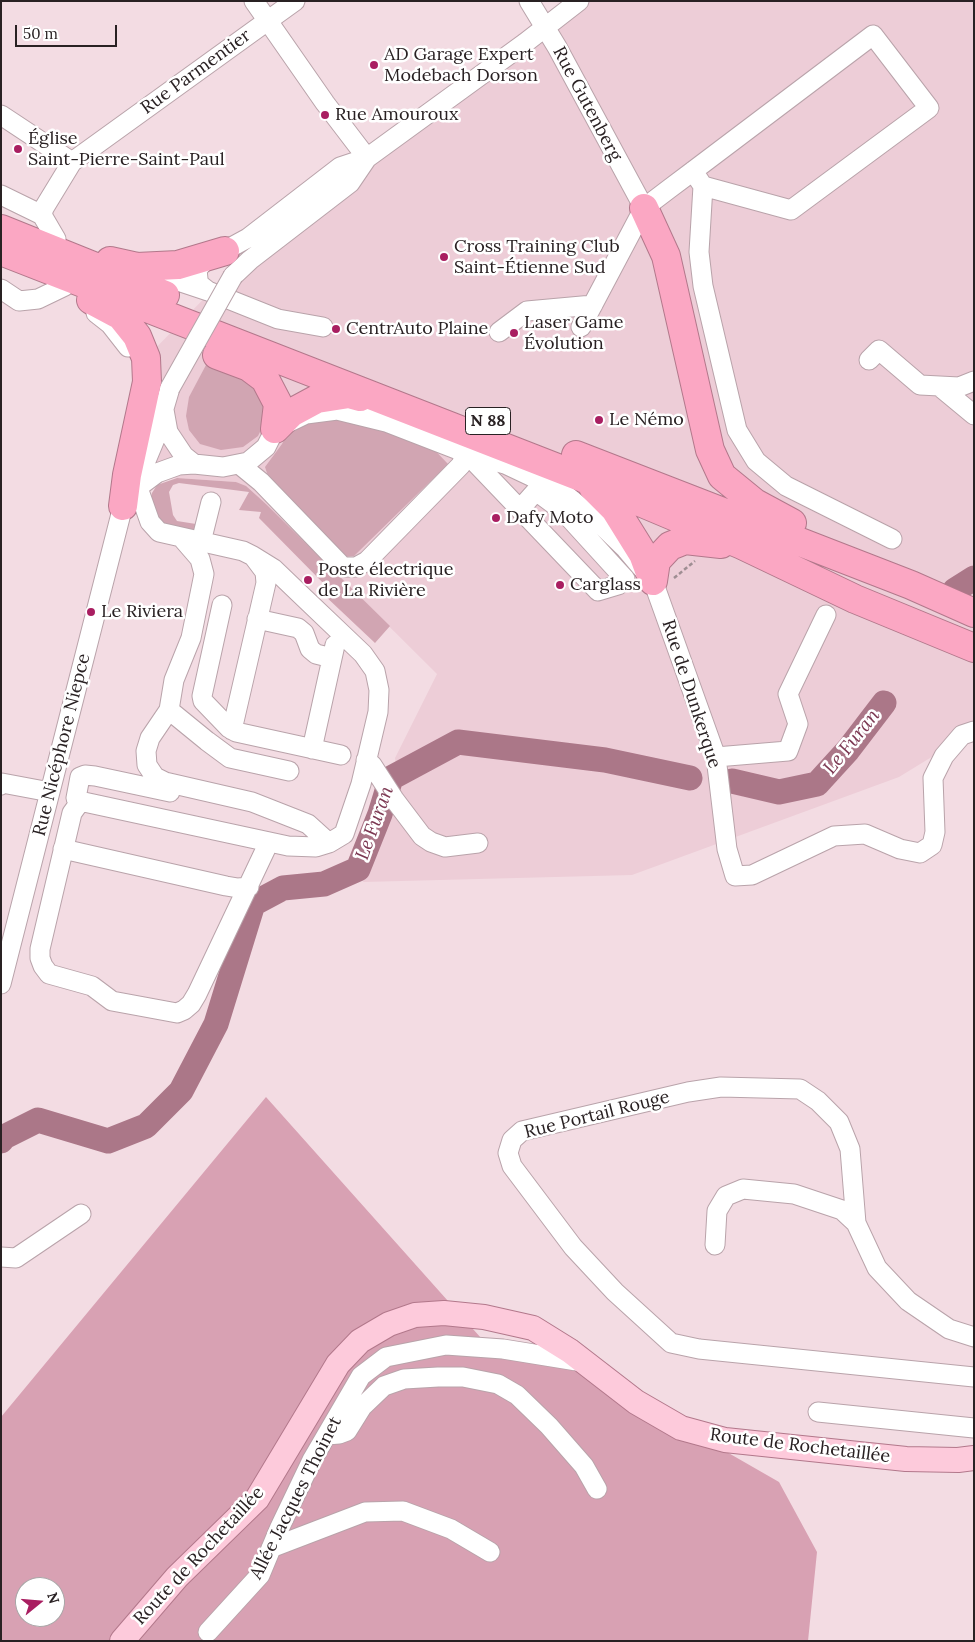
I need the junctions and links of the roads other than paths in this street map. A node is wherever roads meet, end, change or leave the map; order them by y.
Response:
1 (254, 1) edge
2 (295, 1) edge
3 (529, 1) edge
4 (579, 1) edge
5 (268, 20) junction
6 (545, 28) junction
7 (1, 114) edge
8 (366, 158) junction
9 (72, 162) junction
10 (698, 178) junction
11 (1, 196) edge
12 (644, 208) junction
13 (42, 215) junction
14 (1, 228) edge
15 (56, 239) junction
16 (9, 254) edge
17 (229, 264) junction
18 (137, 267) junction
19 (65, 286) junction
20 (1, 290) edge
21 (208, 291) junction
22 (593, 305) junction
23 (109, 315) junction
24 (323, 327) dead end
25 (581, 327) dead end
26 (499, 332) dead end
27 (869, 360) dead end
28 (265, 380) junction
29 (974, 381) edge
30 (939, 386) junction
31 (317, 399) junction
32 (396, 405) junction
33 (164, 409) junction
34 (974, 415) edge
35 (276, 429) junction
36 (168, 432) junction
37 (466, 453) junction
38 (194, 464) junction
39 (239, 464) junction
40 (583, 478) junction
41 (135, 492) junction
42 (211, 502) dead end
43 (520, 509) junction
44 (181, 537) junction
45 (892, 539) dead end
46 (201, 542) junction
47 (742, 545) junction
48 (252, 556) junction
49 (911, 585) junction
50 (655, 587) junction
51 (222, 605) dead end
52 (974, 613) edge
53 (826, 615) dead end
54 (257, 618) junction
55 (974, 648) edge
56 (169, 710) junction
57 (232, 730) junction
58 (974, 731) edge
59 (312, 749) junction
60 (341, 755) dead end
61 (716, 758) junction
62 (371, 767) junction
63 (289, 771) dead end
64 (1, 785) edge
65 (50, 792) junction
66 (193, 797) dead end
67 (80, 802) junction
68 (269, 842) junction
69 (329, 843) junction
70 (478, 844) dead end
71 (63, 849) junction
72 (249, 886) junction
73 (1, 984) edge
74 (82, 1214) dead end
75 (856, 1222) junction
76 (715, 1245) dead end
77 (1, 1257) edge
78 (974, 1338) edge
79 (585, 1362) junction
80 (974, 1377) edge
81 (818, 1412) dead end
82 (974, 1428) edge
83 (327, 1435) junction
84 (974, 1458) edge
85 (597, 1490) dead end
86 (271, 1548) junction
87 (490, 1552) dead end
88 (208, 1632) dead end
89 (122, 1641) edge

1 - 5 street
2 - 5 street, Rue Parmentier
3 - 6 street, Rue Gutenberg
4 - 6 street
5 - 8 street
5 - 9 street, Rue Parmentier
6 - 8 street
6 - 12 street, Rue Gutenberg
7 - 9 street
8 - 17 street
8 - 17 street
9 - 13 street, Rue Parmentier
10 - 10 street
10 - 12 street
10 - 45 street
11 - 13 street
12 - 22 street
12 - 49 highway
13 - 15 street
14 - 15 highway
14 - 49 highway, N 88
15 - 18 highway
16 - 19 highway
16 - 32 highway, N 88
17 - 18 highway
17 - 21 street
17 - 33 street, bridge
18 - 21 street
19 - 20 street
19 - 23 highway
21 - 24 street
22 - 25 street
22 - 26 street
23 - 28 highway
23 - 41 highway
27 - 30 street
28 - 31 highway
28 - 35 highway
29 - 30 street
30 - 34 street
31 - 32 highway
31 - 35 highway
32 - 40 highway, N 88
33 - 36 street
33 - 41 street
35 - 37 street, Rue de Dunkerque
35 - 39 street
36 - 38 street
36 - 41 street
37 - 39 street
37 - 43 street
37 - 50 street, Rue de Dunkerque
38 - 39 street
38 - 41 street
40 - 47 highway, N 88
40 - 50 highway
41 - 44 street
41 - 65 street, Rue Nicéphore Niepce
42 - 46 street
43 - 43 street
44 - 46 street
44 - 56 street
46 - 48 street
47 - 50 highway
47 - 55 highway, N 88
48 - 54 street
48 - 62 street
49 - 52 highway, N 88
50 - 61 street, Rue de Dunkerque
51 - 57 street
53 - 61 street
54 - 57 street
54 - 59 street
56 - 63 street
56 - 69 street
57 - 59 street
58 - 61 street, Rue de Dunkerque
59 - 60 street
62 - 69 street
62 - 70 street
64 - 65 street
65 - 73 street, Rue Nicéphore Niepce
66 - 67 street
67 - 68 street
67 - 71 street
68 - 69 street
68 - 72 street
71 - 72 street
71 - 72 street
74 - 77 street
75 - 76 street
75 - 78 street, Rue Portail Rouge
75 - 80 street, Rue Portail Rouge
79 - 83 street, Allée Jacques Thoinet
79 - 84 main road, Route de Rochetaillée
79 - 89 main road, Route de Rochetaillée
81 - 82 street
83 - 85 street
83 - 86 street, Allée Jacques Thoinet
86 - 87 street
86 - 88 street, Allée Jacques Thoinet

